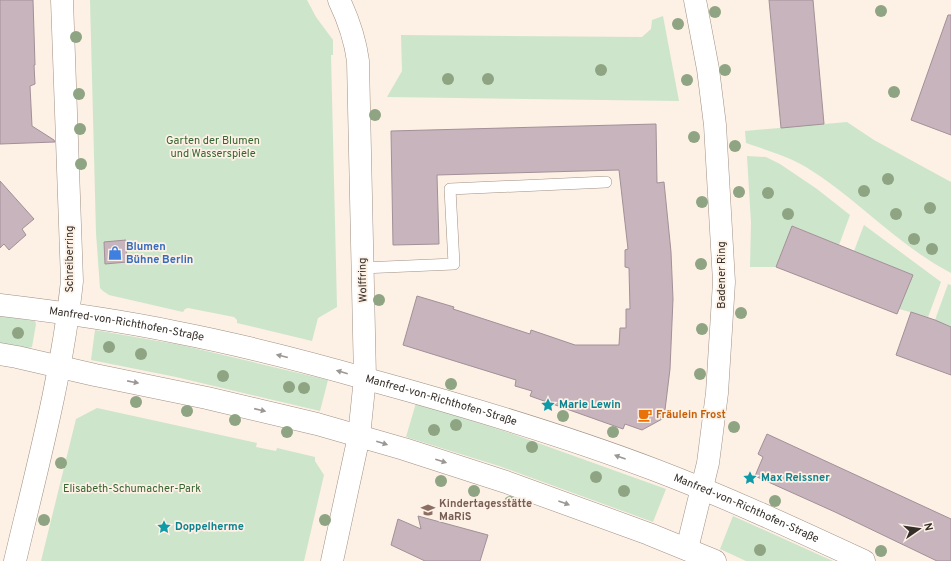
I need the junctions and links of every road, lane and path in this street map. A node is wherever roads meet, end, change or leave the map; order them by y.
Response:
1 (62, 0) edge
2 (339, 0) edge
3 (695, 0) edge
4 (606, 182) dead end
5 (362, 268) junction
6 (0, 305) edge
7 (69, 314) junction
8 (0, 354) edge
9 (59, 366) junction
10 (365, 378) junction
11 (359, 436) junction
12 (703, 490) junction
13 (687, 549) junction
14 (15, 561) edge
15 (332, 561) edge
16 (715, 561) edge
17 (864, 561) edge

1 - 7 street, Schreiberring
2 - 5 street, Wolffring
3 - 12 street, Badener Ring
4 - 5 lane
5 - 10 street, Wolffring
6 - 7 street, Manfred-von-Richthofen-Straße
7 - 9 street, Schreiberring
10 -> 7 street, Manfred-von-Richthofen-Straße
8 - 9 street
9 -> 11 street
9 - 14 street, Schreiberring
10 - 11 street, Wolffring
12 -> 10 street, Manfred-von-Richthofen-Straße
11 -> 13 street
11 - 15 street, Wolffring
12 - 13 street, Badener Ring
12 - 17 street, Manfred-von-Richthofen-Straße
13 - 16 street

